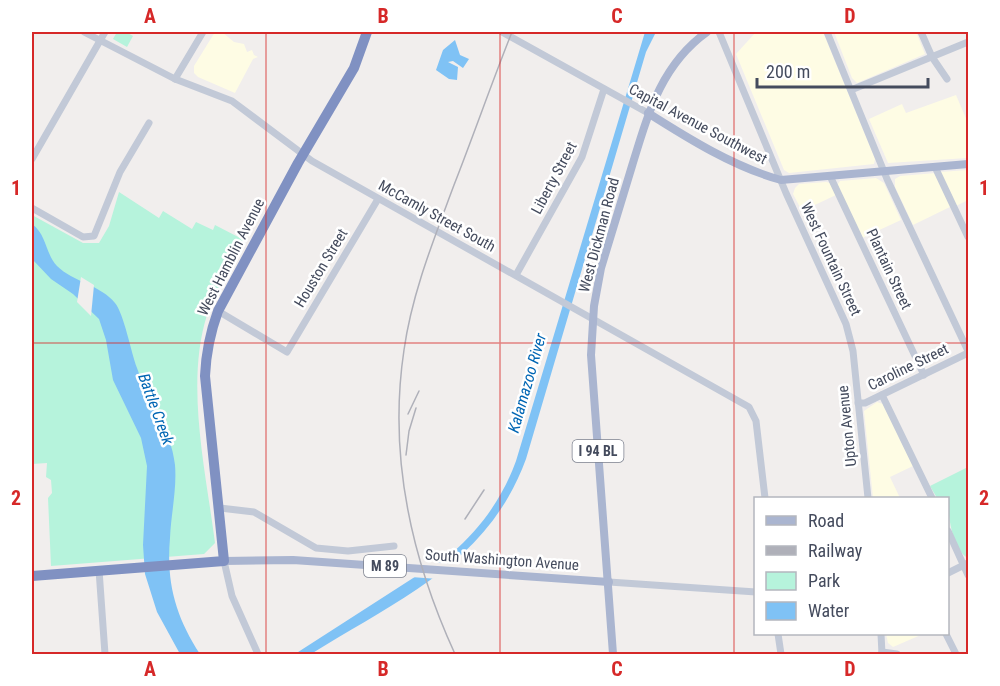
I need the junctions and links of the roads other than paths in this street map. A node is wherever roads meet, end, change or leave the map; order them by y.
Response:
1 (84, 32) edge
2 (105, 32) edge
3 (203, 32) edge
4 (367, 32) edge
5 (502, 32) edge
6 (707, 32) edge
7 (719, 32) edge
8 (827, 32) edge
9 (921, 32) edge
10 (100, 40) junction
11 (969, 42) edge
12 (932, 57) junction
13 (175, 79) junction
14 (947, 80) dead end
15 (604, 89) junction
16 (851, 90) junction
17 (648, 113) junction
18 (149, 123) dead end
19 (303, 156) junction
20 (32, 159) edge
21 (969, 164) edge
22 (935, 166) junction
23 (884, 171) junction
24 (830, 176) junction
25 (781, 180) junction
26 (378, 199) junction
27 (32, 208) edge
28 (969, 237) edge
29 (516, 275) junction
30 (218, 311) junction
31 (594, 319) junction
32 (853, 351) joint
33 (969, 352) edge
34 (924, 375) junction
35 (882, 395) junction
36 (858, 403) junction
37 (765, 497) edge
38 (868, 497) edge
39 (932, 497) edge
40 (220, 508) junction
41 (949, 533) edge
42 (394, 546) dead end
43 (224, 561) junction
44 (966, 564) edge
45 (99, 570) junction
46 (949, 572) edge
47 (969, 574) edge
48 (32, 576) edge
49 (609, 582) junction
50 (754, 592) edge
51 (778, 635) edge
52 (881, 635) edge
53 (947, 635) edge
54 (882, 653) edge
55 (105, 654) edge
56 (258, 654) edge
57 (613, 654) edge
58 (781, 654) edge
59 (897, 654) edge
60 (956, 654) edge

1 - 10 street, McCamly Street South
2 - 10 street
3 - 13 street
4 - 19 highway, West Hamblin Avenue
5 - 15 street, Capital Avenue Southwest
6 - 17 main road, I 94 BL
7 - 25 street, West Fountain Street
8 - 16 street
9 - 12 street
10 - 13 street, McCamly Street South
10 - 20 street
11 - 12 street
12 - 14 street
12 - 16 street
13 - 19 street, McCamly Street South
15 - 17 street, Capital Avenue Southwest
15 - 29 street, Liberty Street
16 - 23 street
17 - 25 main road, Capital Avenue Southwest
17 - 31 main road, West Dickman Road / I 94 BL
18 - 27 street
19 - 26 street, McCamly Street South
19 - 30 highway, West Hamblin Avenue
21 - 22 main road, Capital Avenue Southwest
22 - 23 main road, Capital Avenue Southwest
22 - 28 street
23 - 24 main road, Capital Avenue Southwest
23 - 33 street
24 - 25 main road, Capital Avenue Southwest
24 - 34 street, Plantain Street
25 - 32 street, West Fountain Street
26 - 29 street, McCamly Street South
26 - 30 street, Houston Street
29 - 31 street, McCamly Street South
30 - 40 highway, West Hamblin Avenue
31 - 37 street, McCamly Street South
31 - 49 main road, West Dickman Road / I 94 BL
32 - 36 street, Upton Avenue
33 - 34 street, Caroline Street
34 - 35 street, Caroline Street
35 - 36 street, Caroline Street
35 - 39 street
36 - 38 street, Upton Avenue
40 - 42 street
40 - 43 highway, West Hamblin Avenue
41 - 44 street
43 - 45 highway, South Washington Avenue / M 89
43 - 49 main road, South Washington Avenue / M 89
43 - 56 street, West Hamblin Avenue
44 - 46 street
44 - 47 street
45 - 48 highway, South Washington Avenue / M 89
45 - 55 street
49 - 50 street, South Washington Avenue
49 - 57 main road, West Dickman Road / I 94 BL
51 - 58 street
52 - 54 street
53 - 60 street
54 - 59 street

